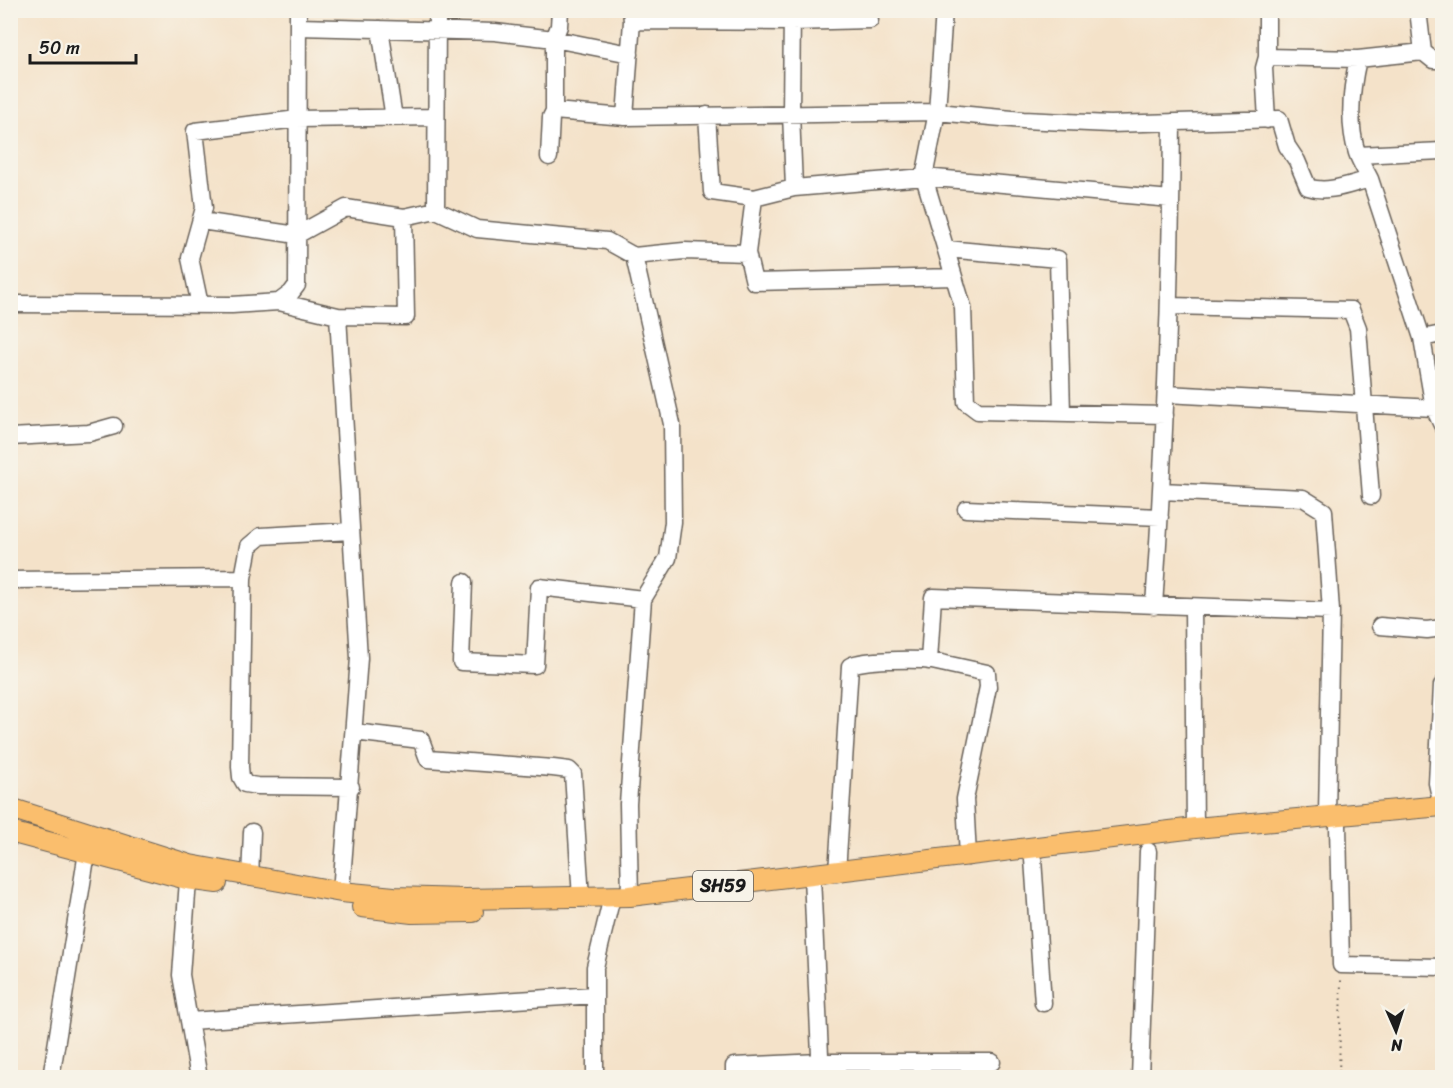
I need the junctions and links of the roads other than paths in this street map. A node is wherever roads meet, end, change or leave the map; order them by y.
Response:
1 (437, 10) edge
2 (560, 10) edge
3 (944, 10) edge
4 (1267, 10) edge
5 (1418, 10) edge
6 (632, 16) edge
7 (792, 16) edge
8 (298, 19) edge
9 (870, 20) dead end
10 (380, 29) junction
11 (436, 31) junction
12 (554, 39) junction
13 (1423, 52) junction
14 (630, 54) junction
15 (1267, 57) junction
16 (1358, 59) junction
17 (1443, 60) edge
18 (554, 111) junction
19 (937, 112) junction
20 (791, 113) junction
21 (707, 115) junction
22 (436, 117) junction
23 (625, 117) junction
24 (394, 118) junction
25 (298, 119) junction
26 (1267, 120) junction
27 (1172, 122) junction
28 (1443, 151) edge
29 (1358, 155) junction
30 (549, 157) dead end
31 (924, 177) junction
32 (1370, 179) junction
33 (795, 188) junction
34 (754, 198) junction
35 (1172, 199) junction
36 (436, 210) junction
37 (404, 217) junction
38 (201, 220) junction
39 (297, 235) junction
40 (946, 249) junction
41 (747, 253) junction
42 (634, 255) junction
43 (954, 277) junction
44 (279, 302) junction
45 (10, 304) edge
46 (200, 305) junction
47 (1169, 306) junction
48 (338, 316) junction
49 (1443, 334) edge
50 (1422, 338) junction
51 (1166, 394) junction
52 (1363, 403) junction
53 (1434, 408) junction
54 (1062, 413) junction
55 (1165, 415) junction
56 (1443, 425) edge
57 (114, 426) dead end
58 (10, 437) edge
59 (1162, 491) junction
60 (1371, 496) dead end
61 (966, 509) dead end
62 (1160, 517) junction
63 (351, 531) junction
64 (243, 578) junction
65 (10, 580) edge
66 (464, 582) dead end
67 (643, 599) junction
68 (1154, 606) junction
69 (1193, 607) junction
70 (1331, 611) junction
71 (1380, 626) dead end
72 (1443, 628) edge
73 (929, 661) junction
74 (1443, 685) edge
75 (354, 732) junction
76 (351, 787) junction
77 (1442, 806) edge
78 (10, 808) edge
79 (1443, 816) edge
80 (1333, 820) junction
81 (1195, 828) junction
82 (10, 832) edge
83 (252, 832) dead end
84 (1148, 850) dead end
85 (87, 852) junction
86 (968, 857) junction
87 (1034, 859) junction
88 (188, 872) junction
89 (837, 873) junction
90 (249, 877) junction
91 (812, 881) junction
92 (341, 892) junction
93 (581, 898) junction
94 (617, 901) junction
95 (1443, 968) edge
96 (595, 995) junction
97 (1043, 1003) dead end
98 (189, 1021) junction
99 (992, 1062) dead end
100 (820, 1070) edge
101 (51, 1077) edge
102 (199, 1077) edge
103 (595, 1077) edge
104 (734, 1077) edge
105 (1140, 1077) edge

1 - 11 street
2 - 12 street
3 - 19 street
4 - 15 street
5 - 13 street
6 - 7 street
6 - 14 street
7 - 9 street
7 - 20 street
8 - 10 street
8 - 25 street
10 - 11 street
10 - 24 street
11 - 12 street
11 - 22 street
12 - 14 street
12 - 18 street
13 - 16 street
13 - 17 street
14 - 23 street
15 - 16 street
15 - 26 street
16 - 29 street
18 - 23 street
18 - 30 street
19 - 20 street
19 - 27 street
19 - 31 street
20 - 21 street
20 - 33 street
21 - 23 street
21 - 34 street
22 - 24 street
22 - 36 street
24 - 25 street
25 - 38 street
25 - 39 street
26 - 27 street
26 - 32 street
27 - 35 street
28 - 29 street
29 - 32 street
31 - 33 street
31 - 35 street
31 - 40 street
32 - 50 street
33 - 34 street
34 - 41 street
35 - 47 street
36 - 37 street
36 - 42 street
37 - 39 street
37 - 48 street
38 - 39 street
38 - 46 street
39 - 44 street
40 - 43 street
40 - 54 street
41 - 42 street
41 - 43 street
42 - 67 street
43 - 54 street
44 - 46 street
44 - 48 street
45 - 46 street
47 - 51 street
47 - 52 street
48 - 63 street
49 - 50 street
50 - 53 street
51 - 52 street
51 - 55 street
52 - 53 street
52 - 60 street
53 - 56 street
54 - 55 street
55 - 59 street
57 - 58 street
59 - 62 street
59 - 70 street
61 - 62 street
62 - 68 street
63 - 64 street
63 - 75 street
64 - 65 street
64 - 76 street
66 - 67 street
67 - 94 street
68 - 69 street
68 - 73 street
69 - 70 street
69 - 81 street
70 - 80 street
71 - 72 street
73 - 86 street
73 - 89 street
74 - 77 street
75 - 76 street
75 - 93 street
76 - 92 street
77 - 80 main road, SH59
78 - 88 main road, SH59
79 - 80 main road
80 - 81 main road, SH59
80 - 87 main road
80 - 95 street
81 - 86 main road, SH59
82 - 85 main road
83 - 90 street
84 - 105 street
85 - 88 main road
85 - 101 street
86 - 89 main road, SH59
87 - 91 main road
87 - 97 street
88 - 90 main road, SH59
88 - 94 main road
88 - 98 street
89 - 91 main road, SH59
90 - 92 main road, SH59
91 - 94 main road, SH59
91 - 100 street
92 - 93 main road, SH59
93 - 94 main road, SH59
94 - 96 street
96 - 98 street
96 - 103 street
98 - 102 street
99 - 100 street
100 - 104 street

